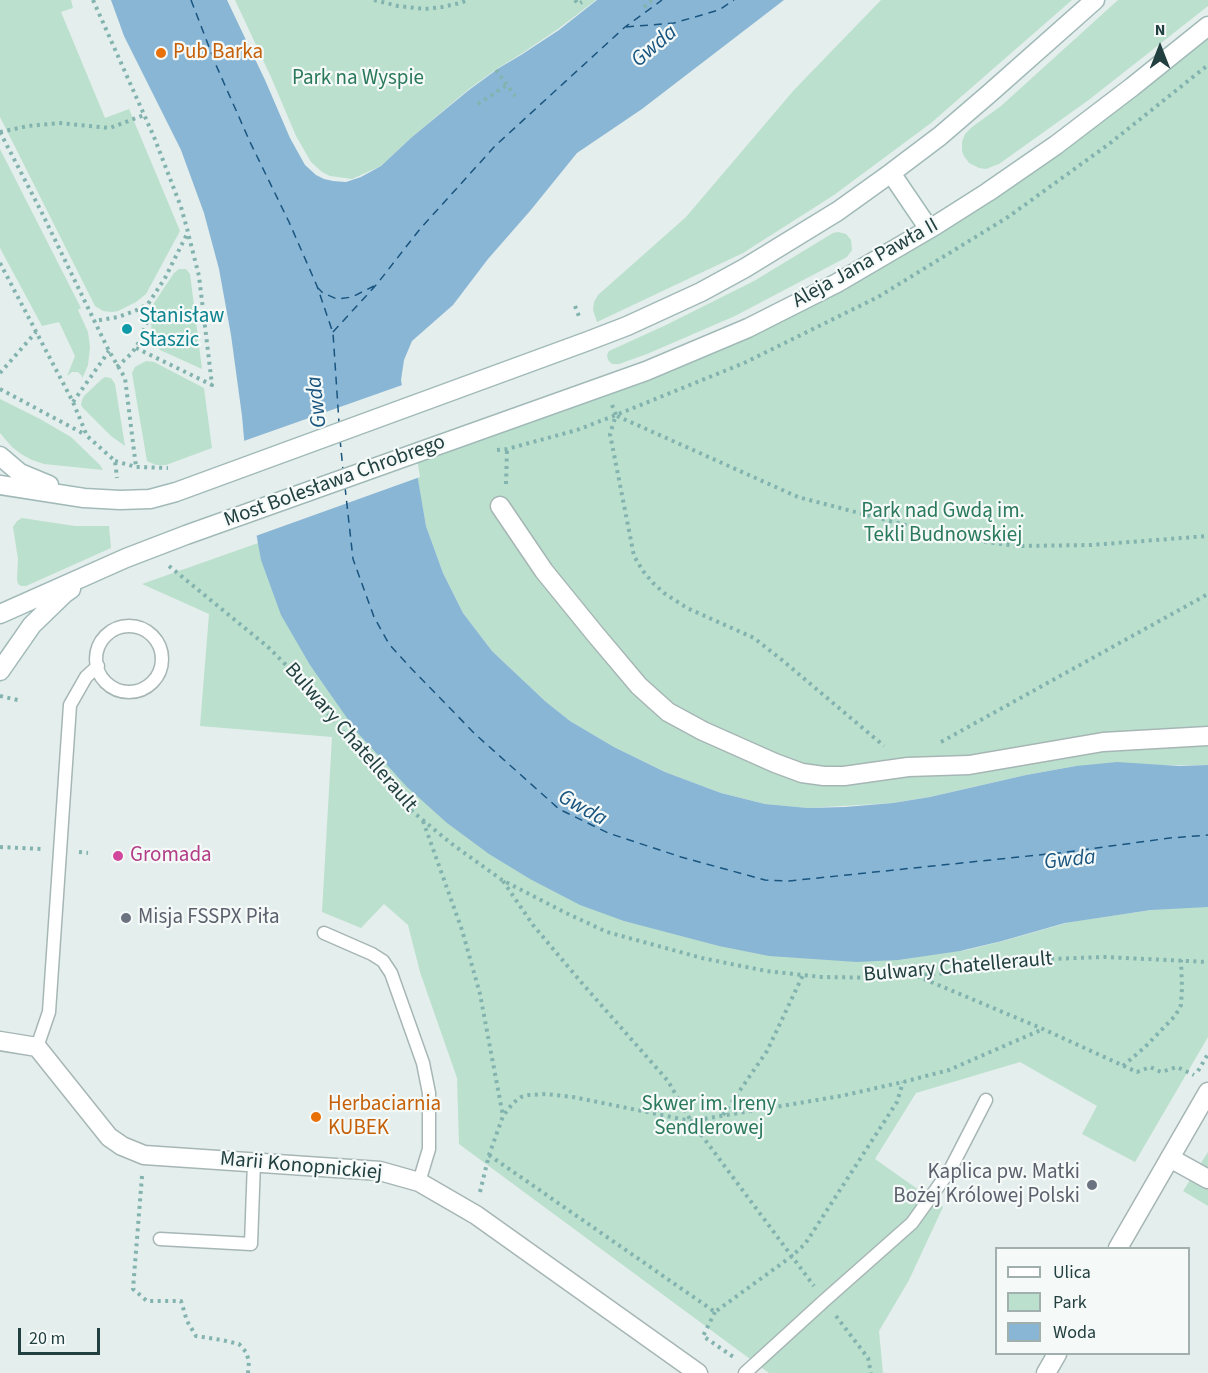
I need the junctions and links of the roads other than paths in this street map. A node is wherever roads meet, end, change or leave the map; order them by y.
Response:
1 (1095, 0) edge
2 (1208, 27) edge
3 (891, 173) junction
4 (929, 229) junction
5 (484, 429) joint
6 (0, 456) edge
7 (0, 485) edge
8 (84, 498) junction
9 (500, 506) road end
10 (103, 568) junction
11 (0, 614) edge
12 (98, 666) junction
13 (0, 671) edge
14 (1208, 736) edge
15 (324, 933) dead end
16 (0, 1041) edge
17 (37, 1047) junction
18 (1208, 1092) edge
19 (986, 1100) dead end
20 (1170, 1158) junction
21 (254, 1162) junction
22 (1208, 1179) edge
23 (418, 1182) junction
24 (160, 1239) dead end
25 (1119, 1247) edge
26 (1056, 1355) edge
27 (748, 1371) edge
28 (698, 1373) edge
29 (1046, 1373) edge

1 - 3 main road
2 - 4 main road, Aleja Jana Pawła II
3 - 4 main road
3 - 8 main road
4 - 5 main road, Aleja Jana Pawła II
5 - 10 main road, Most Bolesława Chrobrego
6 - 8 main road
7 - 8 main road
9 - 14 main road
10 - 11 main road
10 - 13 main road
12 - 12 lane
12 - 17 lane
15 - 23 lane
16 - 17 main road
17 - 21 main road, Marii Konopnickiej
18 - 20 main road
19 - 27 lane
20 - 22 main road
20 - 25 main road
21 - 23 main road, Marii Konopnickiej
21 - 24 lane
23 - 28 main road, Marii Konopnickiej
26 - 29 main road

